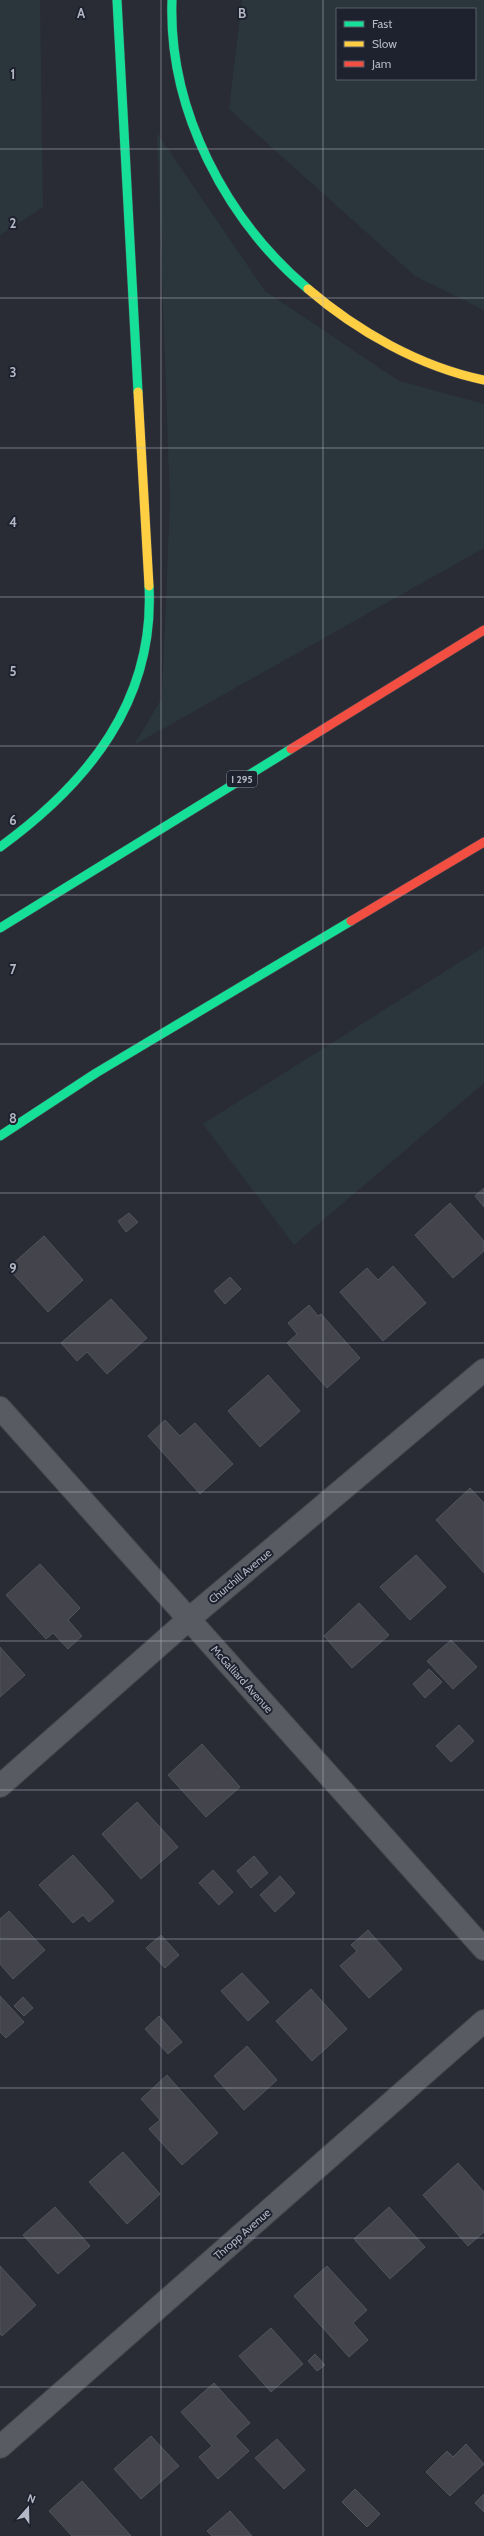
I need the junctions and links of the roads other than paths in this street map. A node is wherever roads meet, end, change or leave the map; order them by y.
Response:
1 (116, 0) edge
2 (172, 0) edge
3 (484, 380) edge
4 (484, 630) edge
5 (484, 842) edge
6 (0, 847) edge
7 (0, 928) edge
8 (0, 1136) edge
9 (484, 1370) edge
10 (0, 1408) edge
11 (189, 1619) junction
12 (0, 1786) edge
13 (484, 1949) edge
14 (484, 2021) edge
15 (0, 2447) edge

1 - 6 highway
2 - 3 highway
4 - 7 highway, I 295
5 - 8 highway
9 - 11 street, Churchill Avenue
10 - 11 street, McGalliard Avenue
11 - 12 street, Churchill Avenue
11 - 13 street, McGalliard Avenue
14 - 15 street, Thropp Avenue

